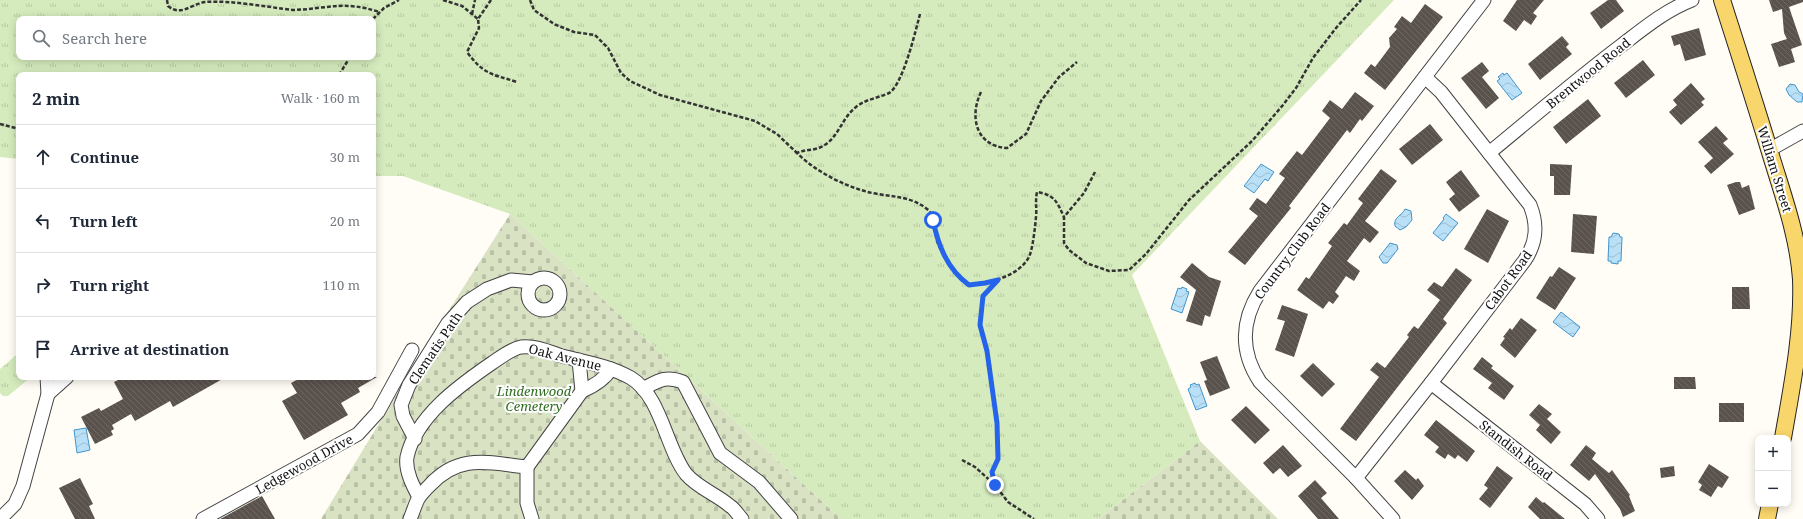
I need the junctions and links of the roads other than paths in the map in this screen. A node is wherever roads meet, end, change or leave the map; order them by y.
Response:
1 (1484, 0) edge
2 (1692, 0) edge
3 (1722, 0) edge
4 (1425, 77) junction
5 (1803, 131) edge
6 (1769, 150) junction
7 (1489, 153) junction
8 (533, 282) dead end
9 (1802, 311) edge
10 (412, 350) dead end
11 (579, 360) junction
12 (611, 369) junction
13 (47, 380) edge
14 (64, 380) edge
15 (1431, 383) junction
16 (643, 389) junction
17 (582, 391) junction
18 (48, 394) junction
19 (1784, 435) edge
20 (415, 438) junction
21 (528, 467) junction
22 (1356, 478) junction
23 (419, 497) junction
24 (1769, 507) edge
25 (740, 518) edge
26 (0, 519) edge
27 (203, 519) edge
28 (410, 519) edge
29 (532, 519) edge
30 (791, 519) edge
31 (1392, 519) edge
32 (1598, 519) edge
33 (1767, 519) edge

1 - 4 street, Country Club Road
2 - 7 street, Brentwood Road
3 - 6 main road, William Street
4 - 7 street, Cabot Road
4 - 22 street, Country Club Road
5 - 6 street
6 - 9 main road, William Street
7 - 15 street, Cabot Road
8 - 20 street, Clematis Path
9 - 19 main road, William Street
10 - 27 street, Ledgewood Drive
11 - 12 street, Oak Avenue
11 - 17 street
11 - 20 street, Oak Avenue
12 - 16 street, Oak Avenue
12 - 17 street
13 - 18 street
14 - 18 street
15 - 22 street, Cabot Road
15 - 32 street, Standish Road
16 - 25 street, Oak Avenue
16 - 30 street
17 - 21 street
18 - 26 street
20 - 23 street, Oak Avenue
21 - 23 street
21 - 29 street
22 - 31 street, Country Club Road
23 - 28 street
24 - 33 main road

